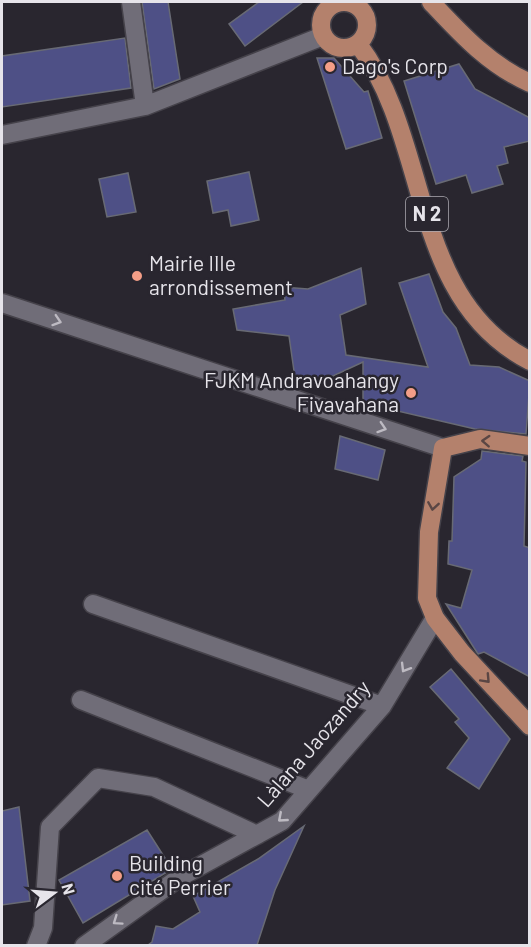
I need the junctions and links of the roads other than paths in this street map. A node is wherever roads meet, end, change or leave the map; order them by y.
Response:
1 (131, 2) edge
2 (347, 2) edge
3 (431, 2) edge
4 (323, 36) junction
5 (358, 44) junction
6 (530, 83) edge
7 (146, 106) junction
8 (2, 135) edge
9 (2, 303) edge
10 (530, 361) edge
11 (530, 446) edge
12 (443, 448) junction
13 (93, 604) dead end
14 (435, 618) junction
15 (81, 700) dead end
16 (382, 706) junction
17 (530, 726) edge
18 (309, 790) junction
19 (257, 835) junction
20 (36, 945) edge
21 (84, 945) edge

1 - 7 street
2 - 4 main road
2 - 5 main road
3 - 6 main road
4 - 5 main road
4 - 7 street
5 - 10 main road, N 2
7 - 8 street
9 -> 12 street
11 -> 12 main road
12 -> 14 main road
13 - 16 street
14 -> 16 street, Làlana Jaozandry
14 -> 17 main road
15 - 18 street
16 - 18 street, Làlana Jaozandry
18 -> 19 street, Làlana Jaozandry
19 - 20 street
19 -> 21 street, Làlana Jaozandry

